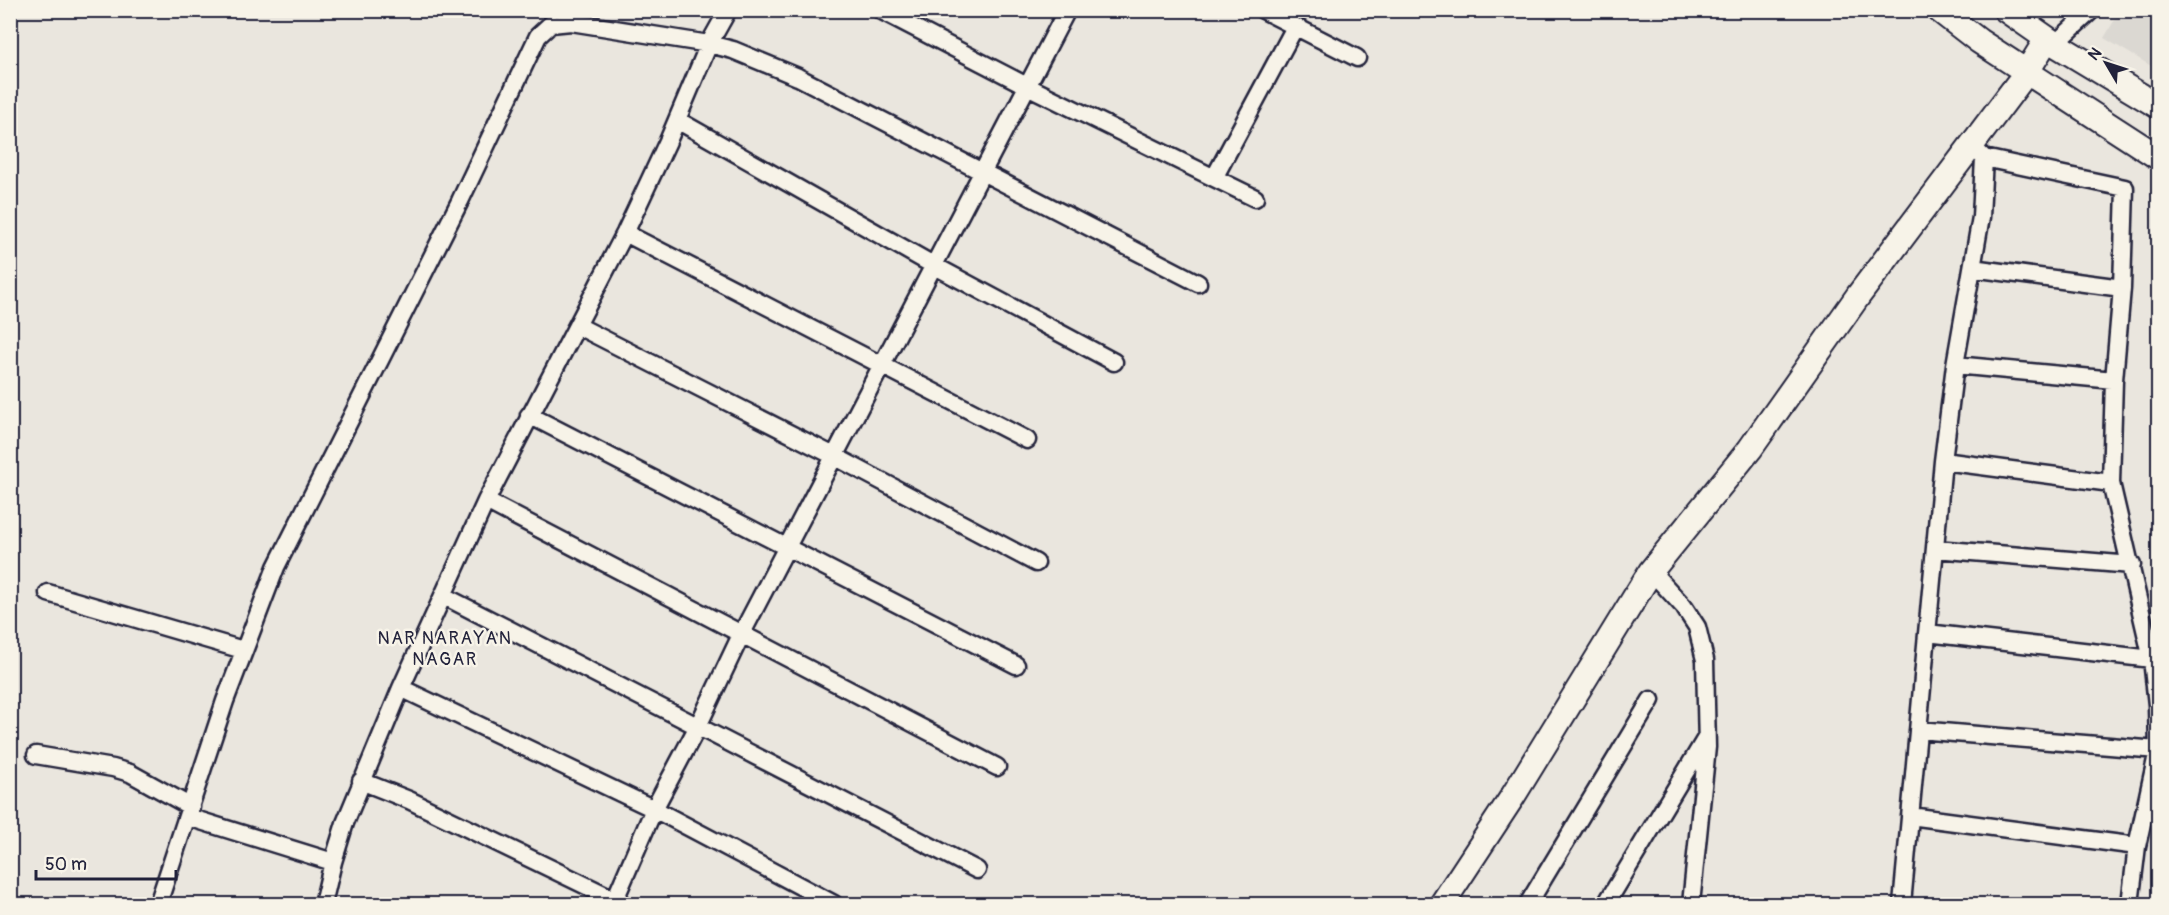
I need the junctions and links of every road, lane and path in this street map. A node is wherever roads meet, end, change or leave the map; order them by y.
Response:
1 (728, 10) edge
2 (880, 10) edge
3 (1067, 10) edge
4 (1263, 10) edge
5 (1939, 10) edge
6 (2006, 10) edge
7 (2092, 10) edge
8 (1294, 27) junction
9 (2051, 42) junction
10 (709, 44) junction
11 (1357, 58) dead end
12 (2026, 73) junction
13 (1027, 86) junction
14 (2158, 106) edge
15 (677, 120) junction
16 (1978, 152) junction
17 (2158, 158) edge
18 (982, 172) junction
19 (1214, 178) junction
20 (1255, 198) dead end
21 (625, 232) junction
22 (933, 265) junction
23 (1972, 268) junction
24 (1198, 283) dead end
25 (2122, 288) junction
26 (578, 326) junction
27 (1114, 362) dead end
28 (882, 364) junction
29 (1955, 366) junction
30 (2114, 380) junction
31 (529, 415) junction
32 (1027, 440) dead end
33 (834, 456) junction
34 (1943, 461) junction
35 (2111, 483) junction
36 (486, 501) junction
37 (788, 548) junction
38 (1935, 549) junction
39 (1036, 563) dead end
40 (2132, 565) junction
41 (1651, 571) junction
42 (48, 593) dead end
43 (444, 596) junction
44 (1927, 633) junction
45 (741, 635) junction
46 (243, 650) junction
47 (2152, 659) junction
48 (1016, 665) dead end
49 (401, 688) junction
50 (1651, 700) dead end
51 (698, 726) junction
52 (1918, 730) junction
53 (1707, 736) junction
54 (2158, 750) edge
55 (36, 755) dead end
56 (997, 767) dead end
57 (361, 781) junction
58 (654, 809) junction
59 (189, 812) junction
60 (1910, 816) junction
61 (2137, 846) junction
62 (333, 862) junction
63 (977, 870) dead end
64 (1448, 902) edge
65 (617, 903) edge
66 (158, 904) edge
67 (323, 904) edge
68 (834, 904) edge
69 (1528, 904) edge
70 (1605, 904) edge
71 (1691, 904) edge
72 (1902, 904) edge
73 (2130, 904) edge

1 - 10 street
2 - 13 street
3 - 13 street
4 - 8 street
5 - 12 street
6 - 9 street
7 - 9 street
8 - 11 street
8 - 19 street
9 - 12 street
9 - 14 street
10 - 15 street
10 - 18 street
10 - 46 street
12 - 16 street
12 - 17 street
13 - 18 street
13 - 19 street
15 - 21 street
15 - 22 street
16 - 23 street
16 - 25 street
16 - 41 street
18 - 22 street
18 - 24 street
19 - 20 street
21 - 26 street
21 - 28 street
22 - 27 street
22 - 28 street
23 - 25 street
23 - 29 street
25 - 30 street
26 - 31 street
26 - 33 street
28 - 32 street
28 - 33 street
29 - 30 street
29 - 34 street
30 - 35 street
31 - 36 street
31 - 37 street
33 - 37 street
33 - 39 street
34 - 35 street
34 - 38 street
35 - 40 street
36 - 43 street
36 - 45 street
37 - 45 street
37 - 48 street
38 - 40 street
38 - 44 street
40 - 47 street
41 - 53 street
41 - 64 street
42 - 46 street
43 - 49 street
43 - 51 street
44 - 47 street
44 - 52 street
45 - 51 street
45 - 56 street
46 - 59 street
47 - 54 street
49 - 57 street
49 - 58 street
50 - 69 street
51 - 58 street
51 - 63 street
52 - 54 street
52 - 60 street
53 - 70 street
53 - 71 street
54 - 61 street
55 - 59 street
57 - 62 street
57 - 65 street
58 - 65 street
58 - 68 street
59 - 62 street
59 - 66 street
60 - 61 street
60 - 72 street
61 - 73 street
62 - 67 street

